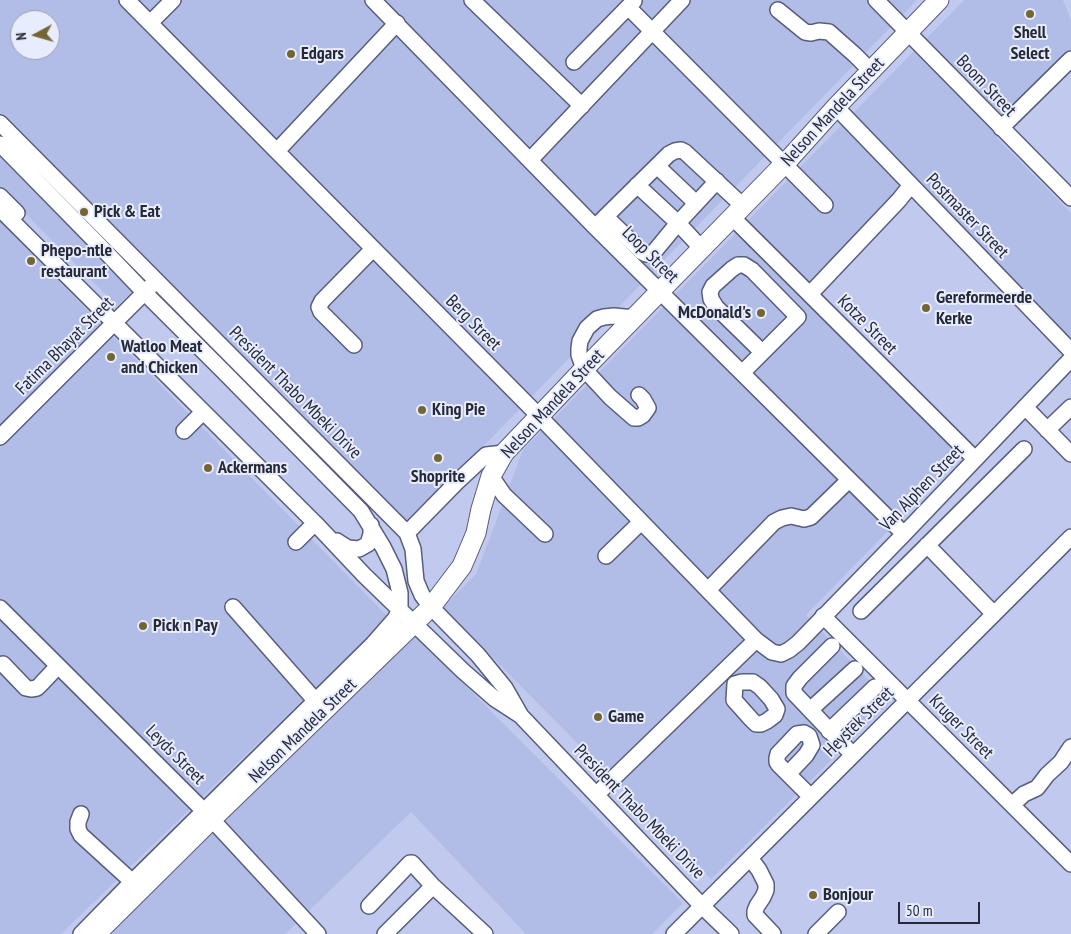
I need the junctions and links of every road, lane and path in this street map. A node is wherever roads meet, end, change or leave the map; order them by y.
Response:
1 (127, 0) edge
2 (174, 0) edge
3 (373, 0) edge
4 (472, 0) edge
5 (682, 0) edge
6 (876, 0) edge
7 (939, 0) edge
8 (632, 4) edge
9 (778, 10) dead end
10 (150, 23) junction
11 (397, 23) junction
12 (653, 31) junction
13 (908, 33) junction
14 (1071, 59) edge
15 (574, 62) dead end
16 (871, 71) junction
17 (582, 106) junction
18 (836, 107) junction
19 (0, 123) edge
20 (1001, 128) junction
21 (0, 144) edge
22 (277, 151) junction
23 (530, 160) junction
24 (784, 164) junction
25 (657, 166) junction
26 (717, 181) junction
27 (638, 185) junction
28 (911, 185) junction
29 (0, 196) edge
30 (1071, 198) edge
31 (696, 203) junction
32 (825, 205) dead end
33 (738, 212) junction
34 (5, 214) edge
35 (600, 222) junction
36 (678, 223) junction
37 (0, 231) edge
38 (702, 248) junction
39 (373, 249) junction
40 (157, 280) junction
41 (660, 292) junction
42 (144, 293) junction
43 (813, 297) junction
44 (798, 317) junction
45 (634, 318) junction
46 (117, 320) junction
47 (354, 345) dead end
48 (762, 352) junction
49 (1071, 352) edge
50 (1071, 358) edge
51 (584, 369) junction
52 (742, 372) junction
53 (639, 395) dead end
54 (1071, 406) edge
55 (1025, 407) junction
56 (203, 412) junction
57 (539, 416) junction
58 (1047, 430) junction
59 (184, 431) dead end
60 (0, 437) edge
61 (1024, 449) dead end
62 (504, 453) junction
63 (1071, 454) edge
64 (975, 459) junction
65 (491, 476) junction
66 (849, 480) junction
67 (641, 522) junction
68 (315, 523) junction
69 (371, 525) junction
70 (406, 533) junction
71 (545, 534) dead end
72 (904, 534) junction
73 (1071, 537) edge
74 (296, 542) dead end
75 (927, 545) junction
76 (606, 556) dead end
77 (708, 590) junction
78 (233, 607) dead end
79 (431, 607) junction
80 (7, 608) edge
81 (400, 609) junction
82 (860, 611) dead end
83 (994, 614) junction
84 (823, 616) junction
85 (414, 623) junction
86 (756, 640) junction
87 (798, 643) joint
88 (832, 646) dead end
89 (3, 664) dead end
90 (58, 666) junction
91 (855, 669) dead end
92 (722, 673) junction
93 (735, 684) dead end
94 (875, 687) dead end
95 (908, 700) junction
96 (320, 706) junction
97 (810, 710) junction
98 (521, 716) junction
99 (829, 731) junction
100 (1071, 746) edge
101 (853, 755) junction
102 (788, 774) dead end
103 (596, 795) junction
104 (811, 797) junction
105 (1012, 805) junction
106 (81, 814) dead end
107 (208, 815) junction
108 (750, 858) junction
109 (1071, 864) edge
110 (136, 886) junction
111 (433, 886) junction
112 (369, 906) dead end
113 (702, 906) junction
114 (838, 912) dead end
115 (81, 934) edge
116 (96, 934) edge
117 (318, 934) edge
118 (385, 934) edge
119 (485, 934) edge
120 (674, 934) edge
121 (730, 934) edge
122 (772, 934) edge
123 (816, 934) edge

1 - 10 street, Berg Street
2 - 10 street
3 - 11 street, Loop Street
4 - 17 street
5 - 12 street
6 - 13 street, Boom Street
7 - 13 main road, Nelson Mandela Street
8 - 12 street
8 - 15 street
9 - 16 street
10 - 22 street, Berg Street
11 - 22 street
11 - 23 street, Loop Street
12 - 17 street
12 - 24 street
13 - 16 main road, Nelson Mandela Street
13 - 20 street, Boom Street
14 - 20 street
16 - 18 main road, Nelson Mandela Street
17 - 23 street
18 - 24 main road, Nelson Mandela Street
18 - 28 street, Postmaster Street
19 - 40 street, President Thabo Mbeki Drive
20 - 30 street, Boom Street
21 - 42 street
22 - 39 street, Berg Street
23 - 35 street, Loop Street
24 - 32 street
24 - 33 main road, Nelson Mandela Street
25 - 26 street, Kotze Street
25 - 27 street
25 - 31 street
26 - 31 street
26 - 33 street, Kotze Street
27 - 35 street
27 - 36 street
28 - 43 street
28 - 49 street, Postmaster Street
29 - 46 street
31 - 36 street
33 - 38 main road, Nelson Mandela Street
33 - 43 street, Kotze Street
34 - 37 street
34 - 46 street, President Thabo Mbeki Drive
35 - 36 street
35 - 41 street, Loop Street
36 - 38 street
38 - 41 main road, Nelson Mandela Street
39 - 47 street
39 - 57 street, Berg Street
40 - 42 street, Fatima Bhayat Street
40 - 70 street, President Thabo Mbeki Drive
41 - 45 main road, Nelson Mandela Street
41 - 52 street, Loop Street
42 - 46 street, Fatima Bhayat Street
42 - 69 street
43 - 44 street
43 - 64 street, Kotze Street
44 - 48 street
44 - 48 street
45 - 51 main road, Nelson Mandela Street
45 - 51 street
46 - 56 street, President Thabo Mbeki Drive
46 - 60 street, Fatima Bhayat Street
46 - 69 street
48 - 52 street
50 - 55 street, Van Alphen Street
51 - 53 street
51 - 57 main road, Nelson Mandela Street
52 - 66 street, Loop Street
54 - 58 street
55 - 58 street
55 - 64 street, Van Alphen Street
56 - 59 street
56 - 68 street, President Thabo Mbeki Drive
57 - 62 main road, Nelson Mandela Street
57 - 67 street, Berg Street
58 - 63 street
61 - 75 street
62 - 65 main road, Nelson Mandela Street
62 - 70 street
64 - 72 street, Van Alphen Street
65 - 71 street
65 - 79 main road, Nelson Mandela Street
66 - 72 street, Loop Street
66 - 77 street
67 - 76 street
67 - 77 street, Berg Street
68 - 74 street
68 - 81 street, President Thabo Mbeki Drive
69 - 81 street
70 - 79 street, President Thabo Mbeki Drive
72 - 84 street, Van Alphen Street
73 - 83 street, Heystek Street
75 - 82 street
75 - 83 street
77 - 86 street, Berg Street
78 - 96 street
79 - 85 main road, Nelson Mandela Street
79 - 98 street, President Thabo Mbeki Drive
80 - 90 street, Leyds Street
81 - 85 street, President Thabo Mbeki Drive
81 - 96 street
83 - 95 street, Heystek Street
84 - 87 street, Van Alphen Street
84 - 95 street, Kruger Street
85 - 96 main road, Nelson Mandela Street
85 - 98 street, President Thabo Mbeki Drive
86 - 87 street, Berg Street
86 - 92 street
88 - 97 street
89 - 90 street
90 - 107 street, Leyds Street
91 - 97 street
92 - 93 street
92 - 103 street
94 - 99 street
95 - 101 street, Heystek Street
95 - 105 street, Kruger Street
96 - 107 main road, Nelson Mandela Street
97 - 99 street
98 - 103 street, President Thabo Mbeki Drive
99 - 101 street
100 - 105 street
101 - 104 street, Heystek Street
102 - 104 street
103 - 113 street, President Thabo Mbeki Drive
104 - 108 street, Heystek Street
105 - 109 street, Kruger Street
106 - 110 street
107 - 110 main road, Nelson Mandela Street
107 - 117 street, Leyds Street
108 - 113 street, Heystek Street
108 - 122 street
110 - 115 street
110 - 116 main road, Nelson Mandela Street
111 - 112 street
111 - 118 street
111 - 119 street
113 - 120 street, Heystek Street
113 - 121 street, President Thabo Mbeki Drive
114 - 123 street

